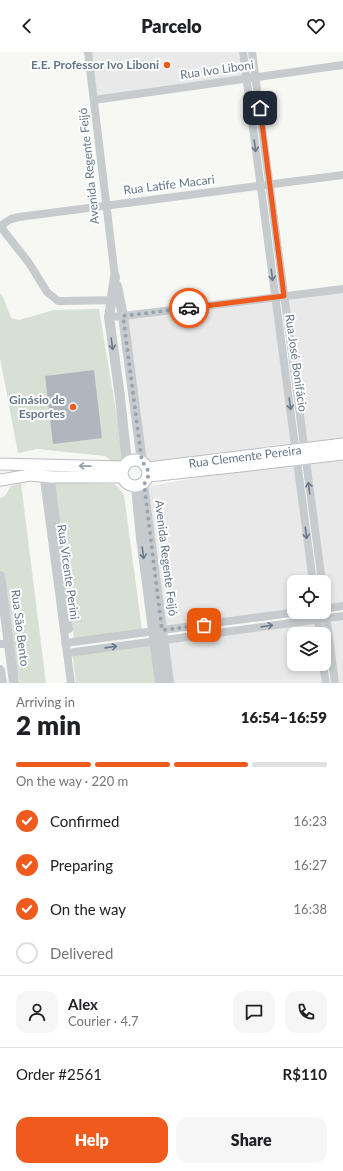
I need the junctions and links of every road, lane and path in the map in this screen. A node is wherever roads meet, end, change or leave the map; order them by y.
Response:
1 (88, 52) edge
2 (243, 52) edge
3 (252, 52) edge
4 (343, 65) edge
5 (256, 77) junction
6 (246, 78) junction
7 (94, 100) junction
8 (343, 175) edge
9 (270, 185) junction
10 (260, 186) junction
11 (106, 206) junction
12 (0, 226) edge
13 (115, 277) joint
14 (343, 289) edge
15 (284, 296) junction
16 (275, 297) junction
17 (116, 300) junction
18 (123, 316) junction
19 (109, 317) junction
20 (133, 395) junction
21 (120, 398) junction
22 (343, 444) edge
23 (301, 454) junction
24 (343, 454) edge
25 (0, 464) edge
26 (124, 469) junction
27 (47, 471) junction
28 (144, 475) junction
29 (0, 478) edge
30 (312, 575) edge
31 (321, 575) edge
32 (0, 576) edge
33 (343, 606) edge
34 (331, 608) edge
35 (287, 613) edge
36 (343, 616) edge
37 (331, 617) edge
38 (246, 619) junction
39 (301, 619) edge
40 (326, 619) edge
41 (248, 629) junction
42 (159, 636) junction
43 (68, 643) junction
44 (4, 644) edge
45 (69, 653) junction
46 (0, 670) edge
47 (325, 671) edge
48 (2, 683) edge
49 (14, 683) edge
50 (71, 683) edge
51 (76, 683) edge
52 (160, 683) edge
53 (169, 683) edge
54 (326, 683) edge
55 (335, 683) edge

1 - 7 street, Avenida Regente Feijó
2 - 6 street, Rua José Bonifácio
3 - 5 street, Rua José Bonifácio
4 - 5 street, Rua Ivo Liboni
5 - 6 street, Rua Ivo Liboni
5 - 9 street, Rua José Bonifácio
6 - 7 street, Rua Ivo Liboni
6 -> 10 street, Rua José Bonifácio
7 - 11 street, Avenida Regente Feijó
8 - 9 street, Rua Latife Macari
9 - 10 street, Rua Latife Macari
9 - 15 street, Rua José Bonifácio
10 - 11 street, Rua Latife Macari
10 -> 16 street, Rua José Bonifácio
11 - 12 street, Rua Latife Macari
11 - 13 street, Avenida Regente Feijó
12 - 17 street
13 - 17 street, Avenida Regente Feijó
14 - 15 street
15 - 16 street
15 - 23 street, Rua José Bonifácio
16 - 18 street
16 -> 23 street, Rua José Bonifácio
17 - 18 street, Avenida Regente Feijó
17 - 19 street, Avenida Regente Feijó
18 - 19 street
18 - 20 street, Avenida Regente Feijó
19 -> 21 street, Avenida Regente Feijó
20 - 21 street
20 - 28 street, Avenida Regente Feijó
21 - 26 street, Avenida Regente Feijó
22 - 23 main road, Rua Clemente Pereira
23 - 24 main road, Rua Clemente Pereira
23 - 28 main road, Rua Clemente Pereira
23 -> 30 street, Rua José Bonifácio
31 -> 23 street, Rua José Bonifácio
25 - 27 main road
26 - 27 main road
26 - 28 main road, Rua Clemente Pereira
26 - 28 main road
27 - 29 main road
27 - 43 street, Rua Vicente Perini
28 - 42 street, Avenida Regente Feijó
32 - 44 street, Rua São Bento
33 - 34 street
35 - 38 street
36 - 37 street
38 - 41 street
38 - 42 street
41 -> 39 street
40 - 55 street
41 - 42 street
42 - 43 street
45 -> 42 street
42 - 52 street, Avenida Regente Feijó
42 - 53 street, Avenida Regente Feijó
43 - 45 street, Rua Vicente Perini
44 - 49 street, Rua São Bento
45 - 50 street, Rua Vicente Perini
45 - 51 street, Rua Vicente Perini
46 - 48 street, Rua São Bento
47 - 54 street

